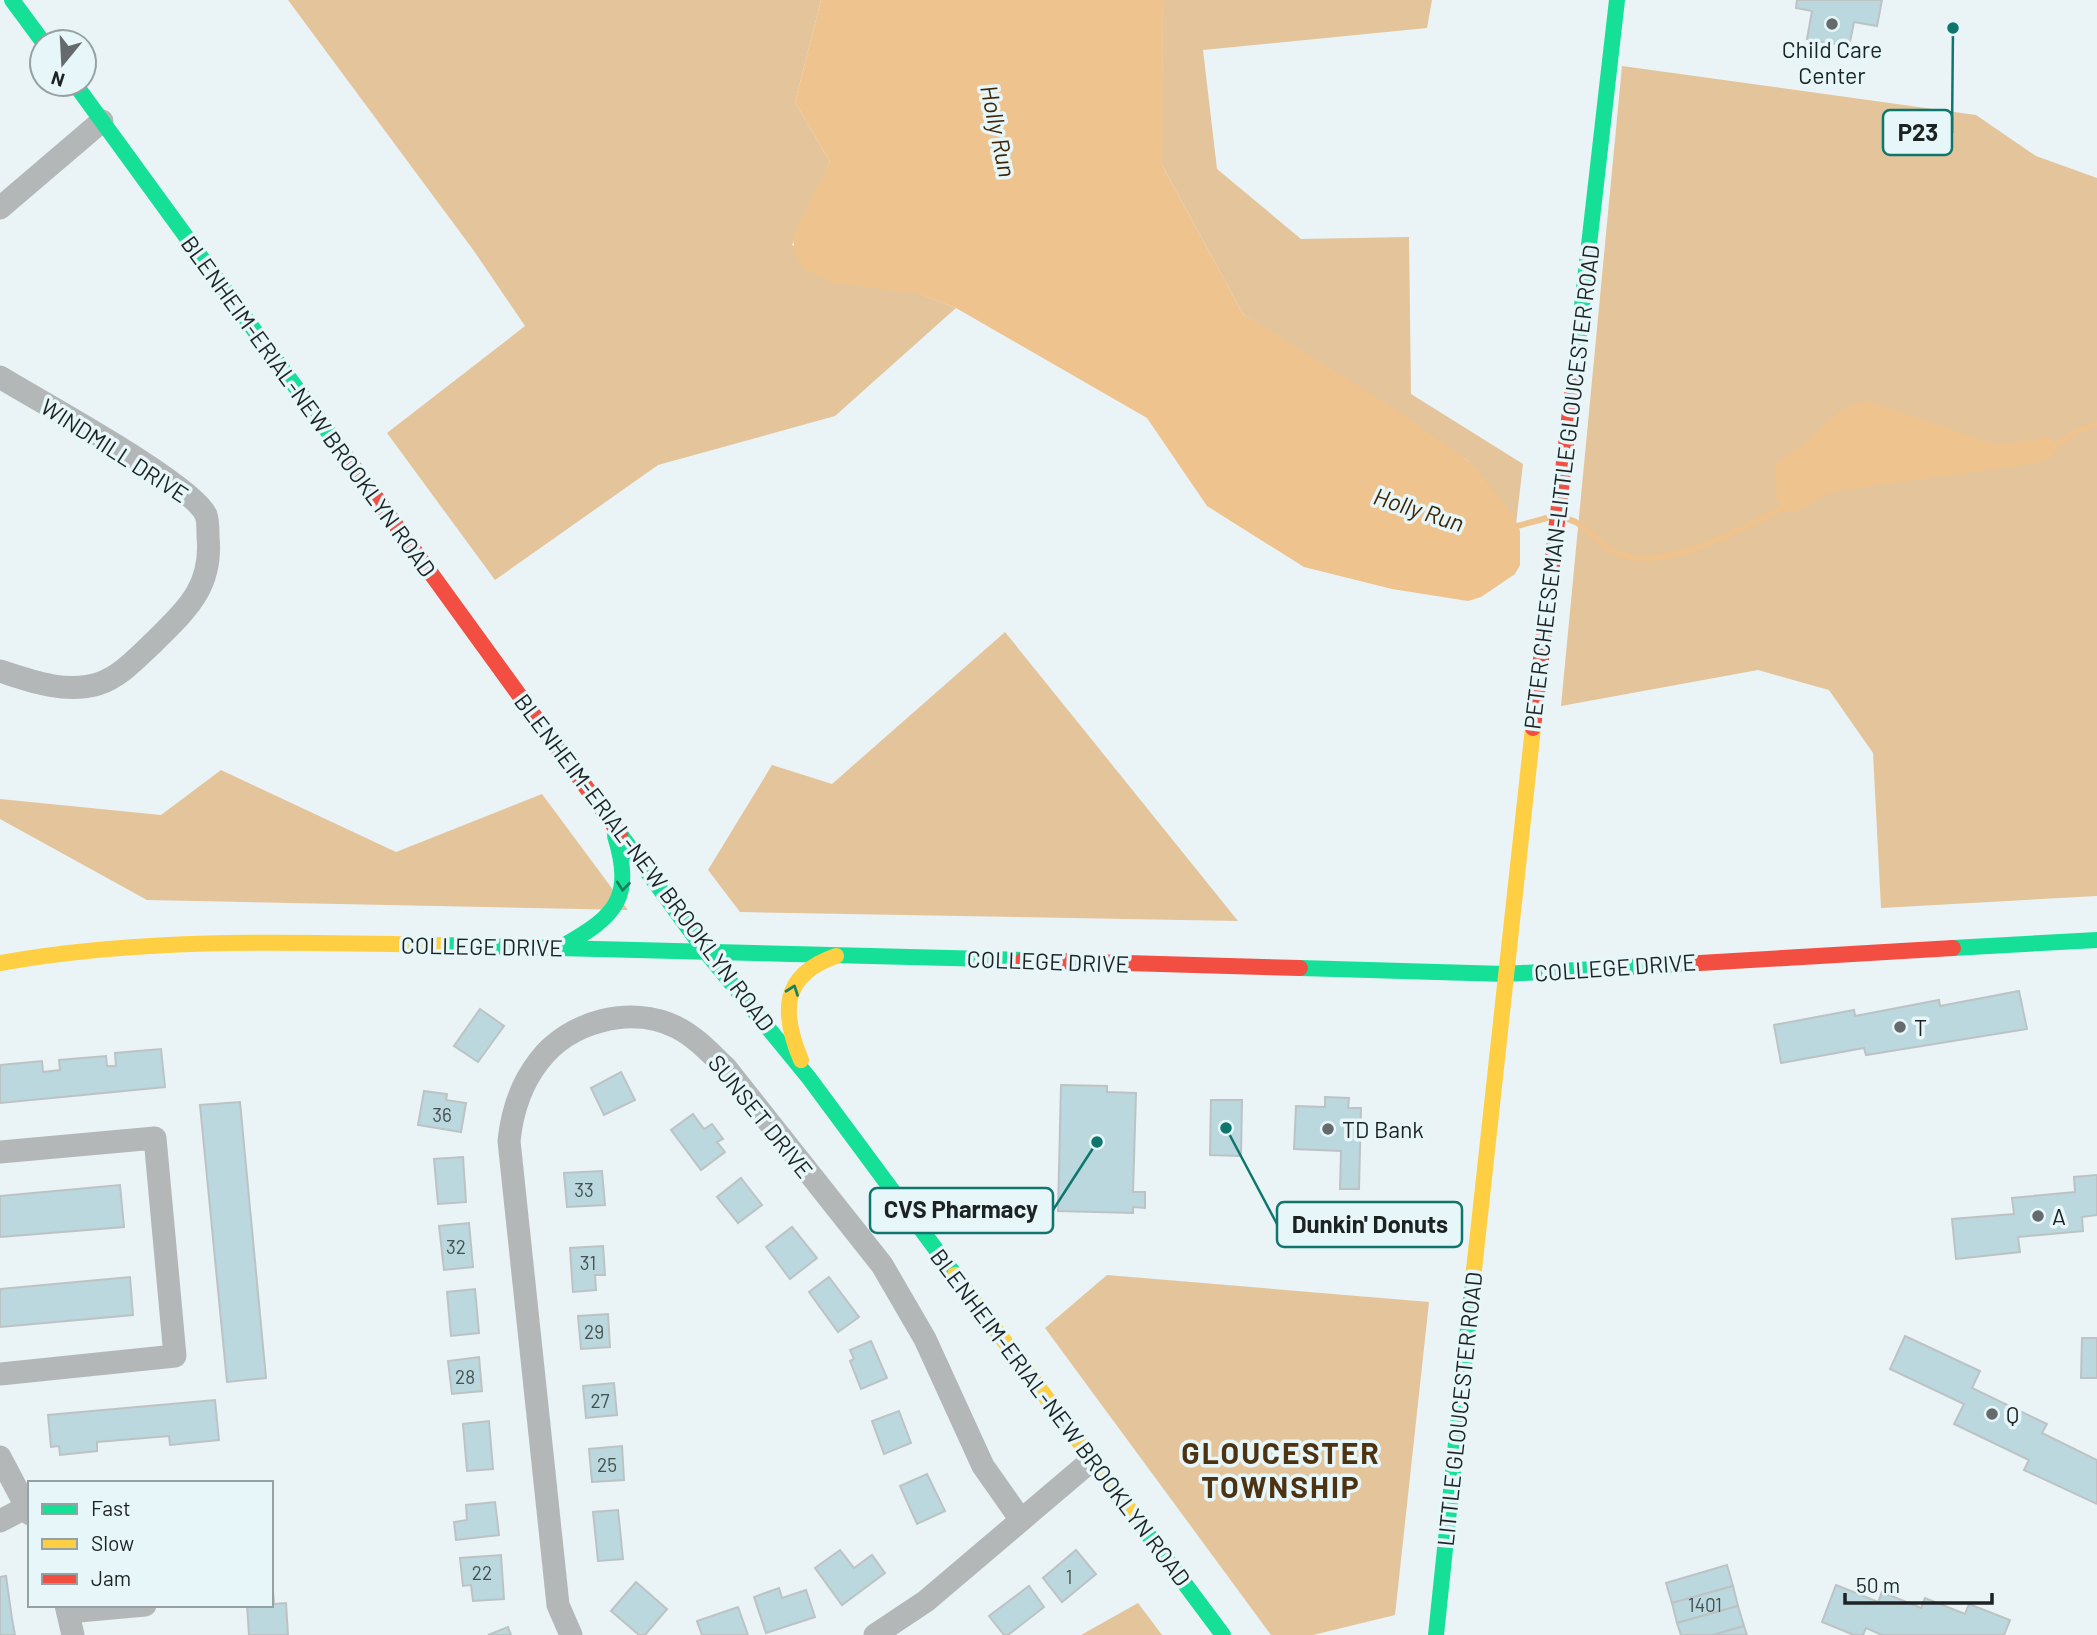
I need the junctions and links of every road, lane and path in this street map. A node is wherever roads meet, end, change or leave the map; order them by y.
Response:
1 (12, 0) edge
2 (1617, 0) edge
3 (33, 28) edge
4 (85, 98) edge
5 (102, 121) junction
6 (0, 208) edge
7 (0, 377) edge
8 (0, 671) edge
9 (596, 799) junction
10 (2097, 940) edge
11 (562, 947) junction
12 (705, 951) junction
13 (841, 955) junction
14 (0, 963) edge
15 (1504, 974) junction
16 (809, 1078) junction
17 (0, 1152) edge
18 (0, 1374) edge
19 (0, 1457) edge
20 (1092, 1460) junction
21 (28, 1510) edge
22 (1021, 1520) junction
23 (0, 1521) edge
24 (106, 1607) edge
25 (67, 1609) edge
26 (73, 1635) edge
27 (570, 1635) edge
28 (875, 1635) edge
29 (1223, 1635) edge
30 (1436, 1635) edge

1 - 3 main road
2 - 15 main road, PETER CHEESEMAN-LITTLE GLOUCESTER ROAD
4 - 5 main road, BLENHEIM-ERIAL-NEW BROOKLYN ROAD
5 - 6 street
5 - 9 main road, BLENHEIM-ERIAL-NEW BROOKLYN ROAD
7 - 8 street, WINDMILL DRIVE
9 -> 11 main road
9 - 12 main road, BLENHEIM-ERIAL-NEW BROOKLYN ROAD
10 - 15 main road, COLLEGE DRIVE
11 - 12 main road, COLLEGE DRIVE
11 - 14 main road, COLLEGE DRIVE
12 - 13 main road, COLLEGE DRIVE
12 - 16 main road, BLENHEIM-ERIAL-NEW BROOKLYN ROAD
13 - 15 main road, COLLEGE DRIVE
16 -> 13 main road
15 - 30 main road, LITTLE GLOUCESTER ROAD
16 - 20 main road, BLENHEIM-ERIAL-NEW BROOKLYN ROAD
17 - 18 street
19 - 21 street
20 - 22 street
20 - 29 main road, BLENHEIM-ERIAL-NEW BROOKLYN ROAD
21 - 23 street
22 - 27 street, SUNSET DRIVE
22 - 28 street
24 - 25 street
25 - 26 street

